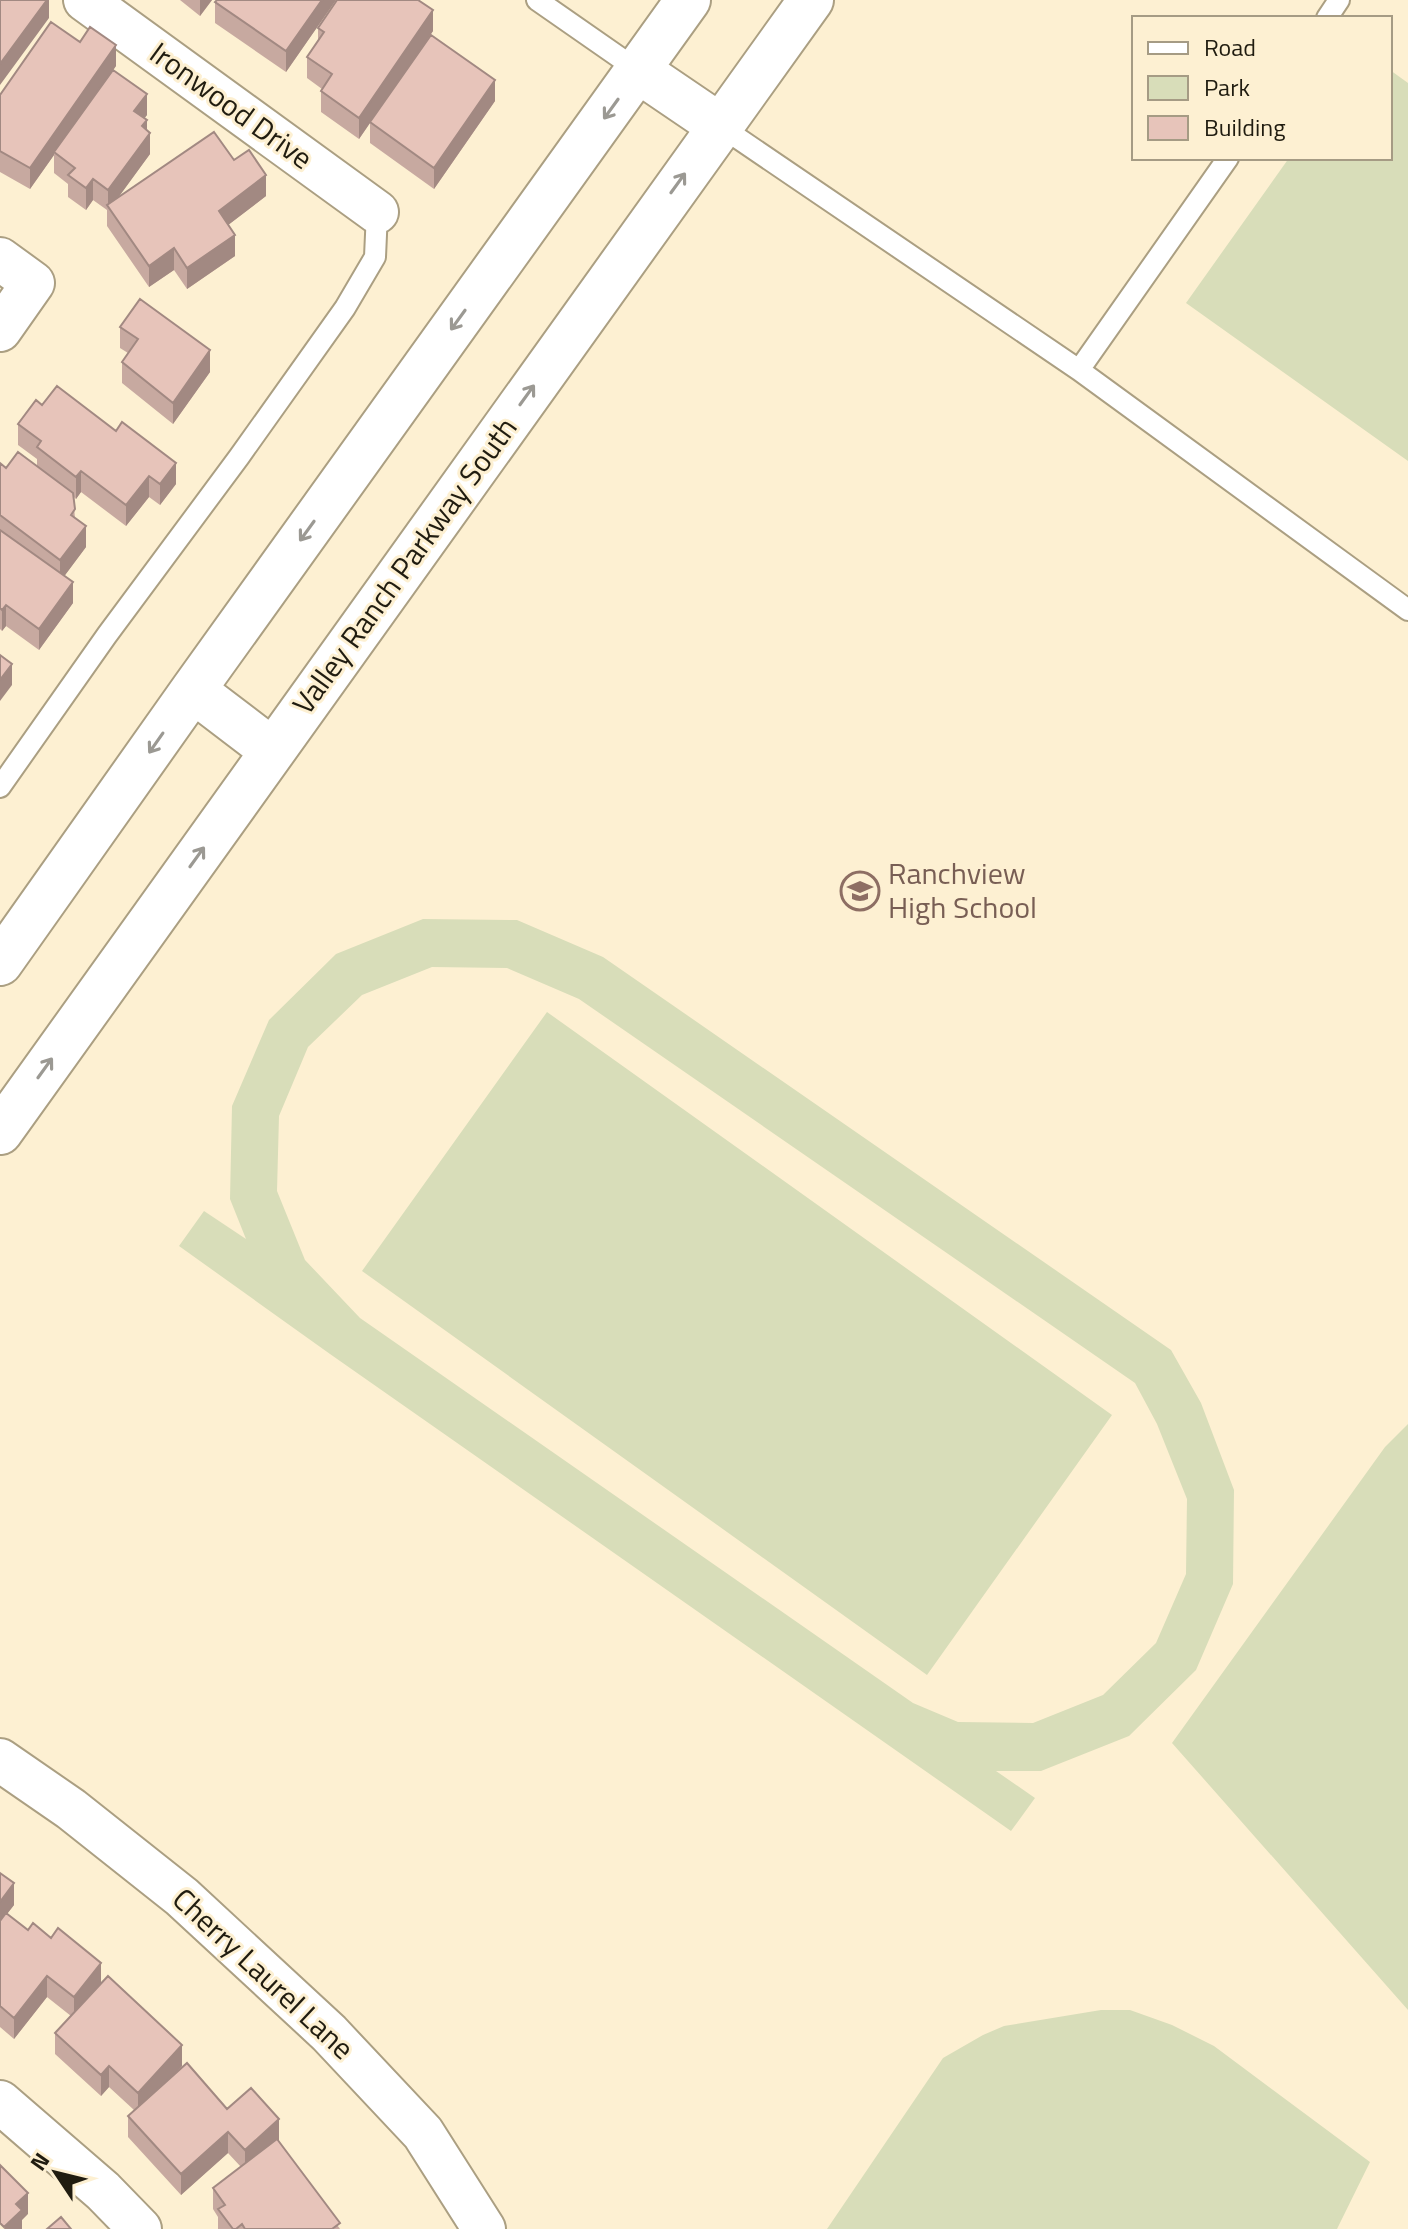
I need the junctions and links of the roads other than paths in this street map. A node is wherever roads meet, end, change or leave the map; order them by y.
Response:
1 (85, 0) edge
2 (537, 0) edge
3 (688, 0) edge
4 (811, 0) edge
5 (639, 71) junction
6 (720, 126) junction
7 (1227, 160) edge
8 (377, 212) joint
9 (16, 271) edge
10 (0, 330) edge
11 (1079, 370) junction
12 (1408, 610) edge
13 (193, 690) junction
14 (273, 751) junction
15 (0, 787) edge
16 (0, 963) edge
17 (0, 1132) edge
18 (0, 1760) edge
19 (0, 2102) edge
20 (140, 2229) edge
21 (484, 2229) edge

1 - 8 street, Ironwood Drive
2 - 5 lane
3 - 5 street
4 - 6 street, Valley Ranch Parkway South
5 - 6 street
5 -> 13 street
6 - 11 lane
14 -> 6 street, Valley Ranch Parkway South
7 - 11 lane
8 - 15 lane
9 - 10 street
11 - 12 lane
13 - 14 street
13 -> 16 street
17 -> 14 street, Valley Ranch Parkway South
18 - 21 street, Cherry Laurel Lane
19 - 20 street

